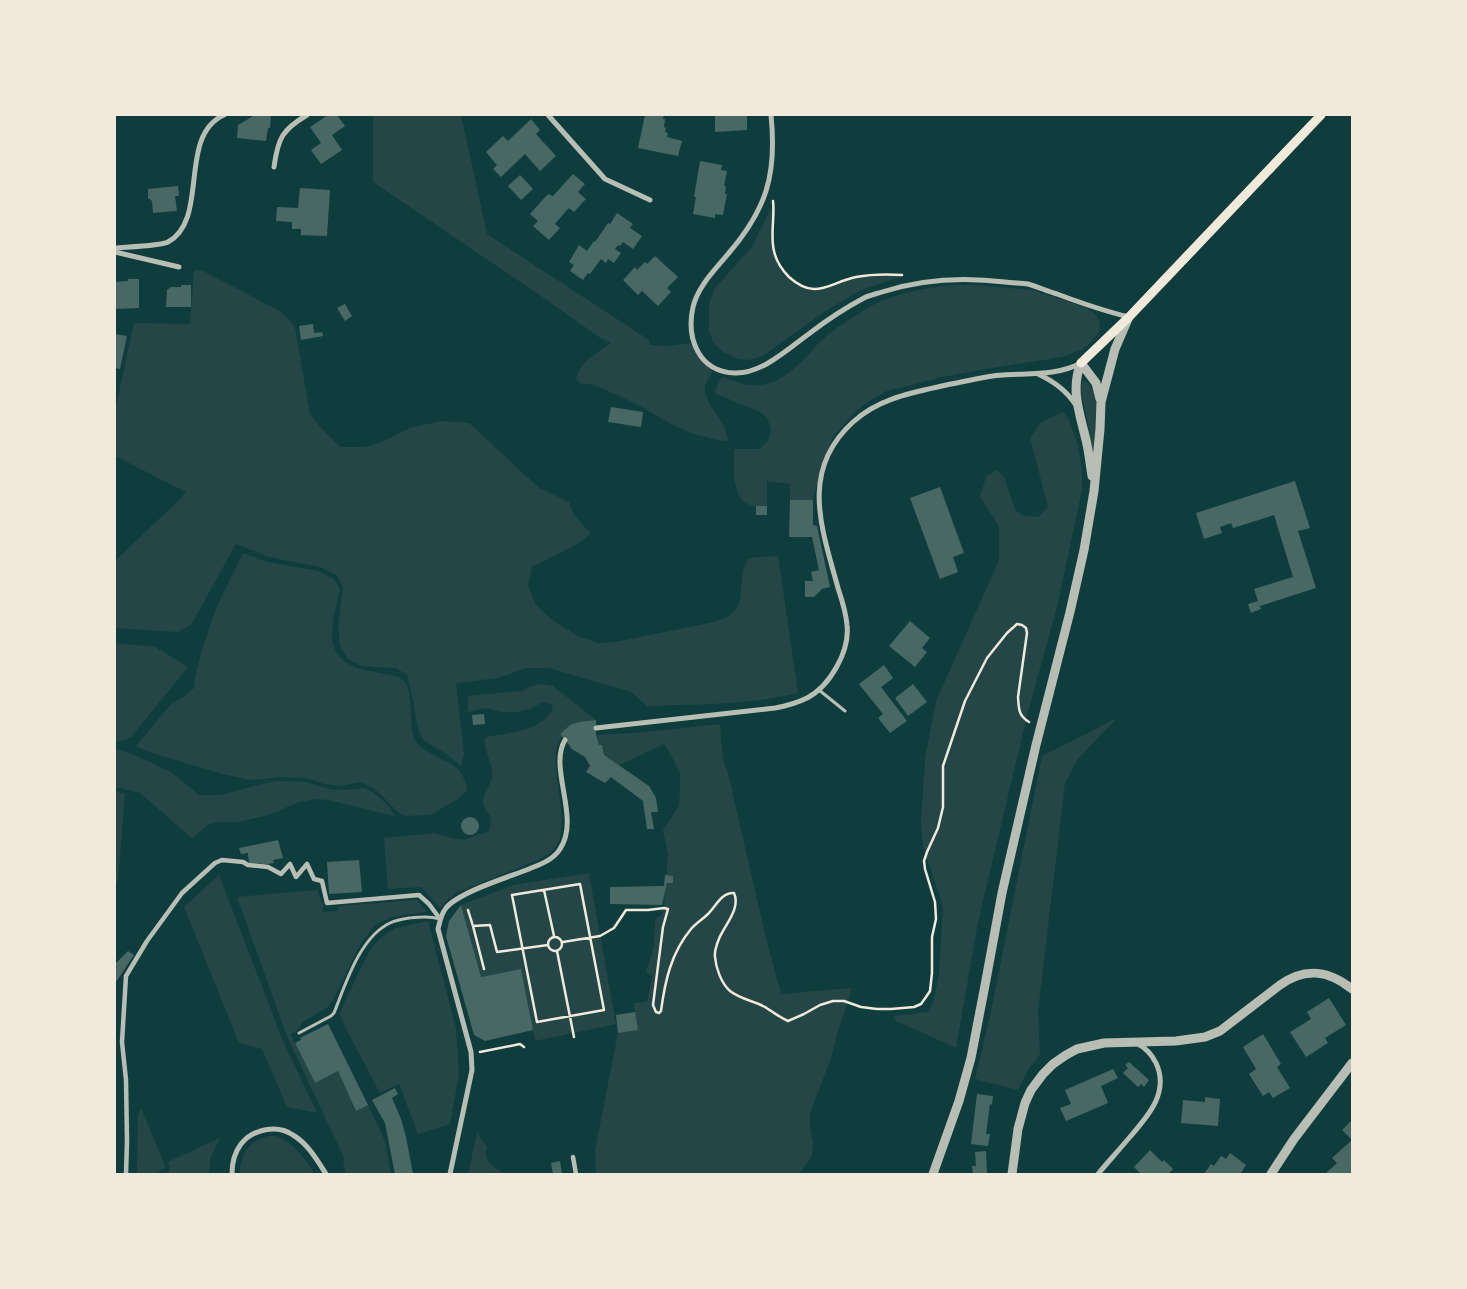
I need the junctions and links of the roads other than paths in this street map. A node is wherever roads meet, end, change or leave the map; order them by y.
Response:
1 (224, 115) edge
2 (307, 115) edge
3 (548, 115) edge
4 (771, 115) edge
5 (1321, 115) edge
6 (274, 167) dead end
7 (650, 200) dead end
8 (115, 248) edge
9 (115, 252) edge
10 (179, 267) dead end
11 (1129, 317) junction
12 (1081, 363) junction
13 (1038, 374) junction
14 (1101, 402) junction
15 (1078, 408) junction
16 (1094, 491) junction
17 (819, 690) junction
18 (845, 711) dead end
19 (596, 728) dead end
20 (565, 740) dead end
21 (440, 919) junction
22 (1352, 989) edge
23 (299, 1033) dead end
24 (1135, 1042) junction
25 (1352, 1063) edge
26 (573, 1157) dead end
27 (126, 1174) edge
28 (232, 1174) edge
29 (326, 1174) edge
30 (450, 1174) edge
31 (576, 1174) edge
32 (933, 1174) edge
33 (1012, 1174) edge
34 (1098, 1174) edge
35 (1271, 1174) edge

1 - 8 street
2 - 6 street
3 - 7 street
4 - 11 street
5 - 11 main road
9 - 10 street
11 - 12 main road
11 - 14 street
12 - 13 street
12 - 14 street
12 - 15 street
13 - 15 street
13 - 17 street
14 - 16 street
15 - 16 street
16 - 32 street
17 - 18 lane
17 - 19 street
20 - 21 street
21 - 23 lane
21 - 27 street
21 - 30 street
22 - 24 street
24 - 33 street
24 - 34 street
25 - 35 street
26 - 31 street
28 - 29 street

